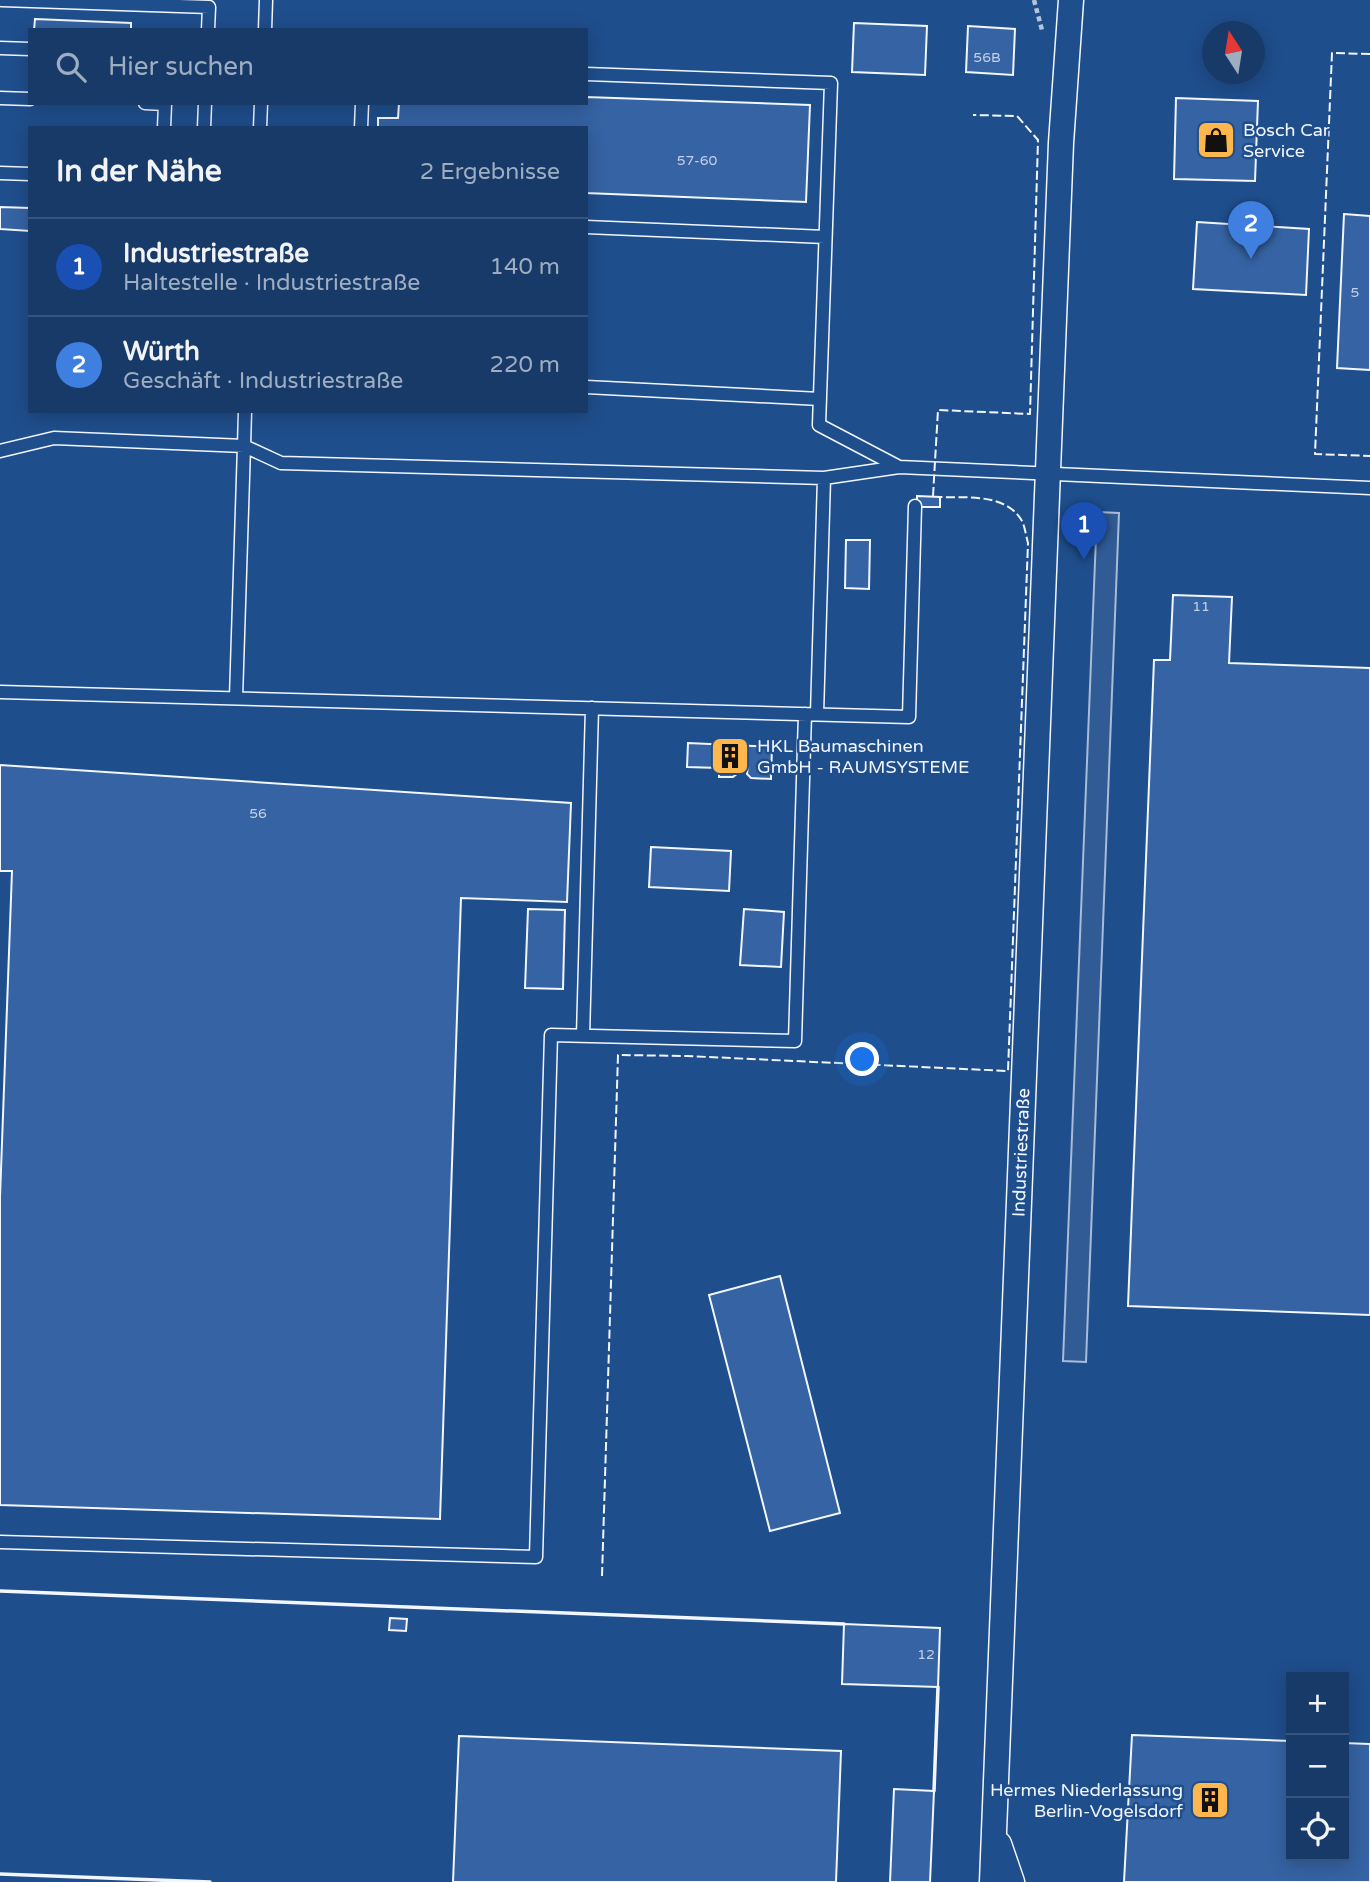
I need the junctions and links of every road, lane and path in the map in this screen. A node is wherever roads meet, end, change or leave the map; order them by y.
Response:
1 (2, 0) edge
2 (266, 0) edge
3 (1071, 0) edge
4 (208, 28) edge
5 (265, 28) edge
6 (0, 48) edge
7 (28, 49) edge
8 (588, 74) edge
9 (0, 98) edge
10 (28, 99) edge
11 (164, 105) edge
12 (205, 105) edge
13 (261, 105) edge
14 (362, 105) edge
15 (164, 126) edge
16 (204, 126) edge
17 (260, 126) edge
18 (361, 126) edge
19 (0, 173) edge
20 (28, 174) edge
21 (588, 227) edge
22 (825, 237) junction
23 (588, 387) edge
24 (820, 399) junction
25 (245, 413) edge
26 (244, 446) junction
27 (0, 451) edge
28 (900, 467) junction
29 (1049, 473) junction
30 (824, 478) junction
31 (1370, 488) edge
32 (915, 506) dead end
33 (0, 692) edge
34 (236, 698) junction
35 (592, 708) junction
36 (811, 714) junction
37 (583, 1036) junction
38 (0, 1542) edge
39 (995, 1833) junction
40 (992, 1882) edge
41 (1012, 1882) edge

1 - 4 lane
2 - 5 lane
3 - 29 street, Industriestraße
6 - 7 lane
8 - 22 lane
9 - 10 lane
11 - 15 lane
12 - 16 lane
13 - 17 lane
14 - 18 lane
19 - 20 lane
21 - 22 lane
22 - 24 lane
23 - 24 lane
24 - 28 lane
25 - 26 lane
26 - 27 lane
26 - 30 lane
26 - 34 lane
28 - 29 lane
28 - 30 lane
29 - 31 lane
29 - 39 street, Industriestraße
30 - 36 lane
32 - 36 lane
33 - 34 lane
34 - 35 lane
35 - 36 lane
35 - 37 lane
36 - 37 lane
37 - 38 lane
39 - 40 street, Industriestraße
39 - 41 street, Industriestraße

